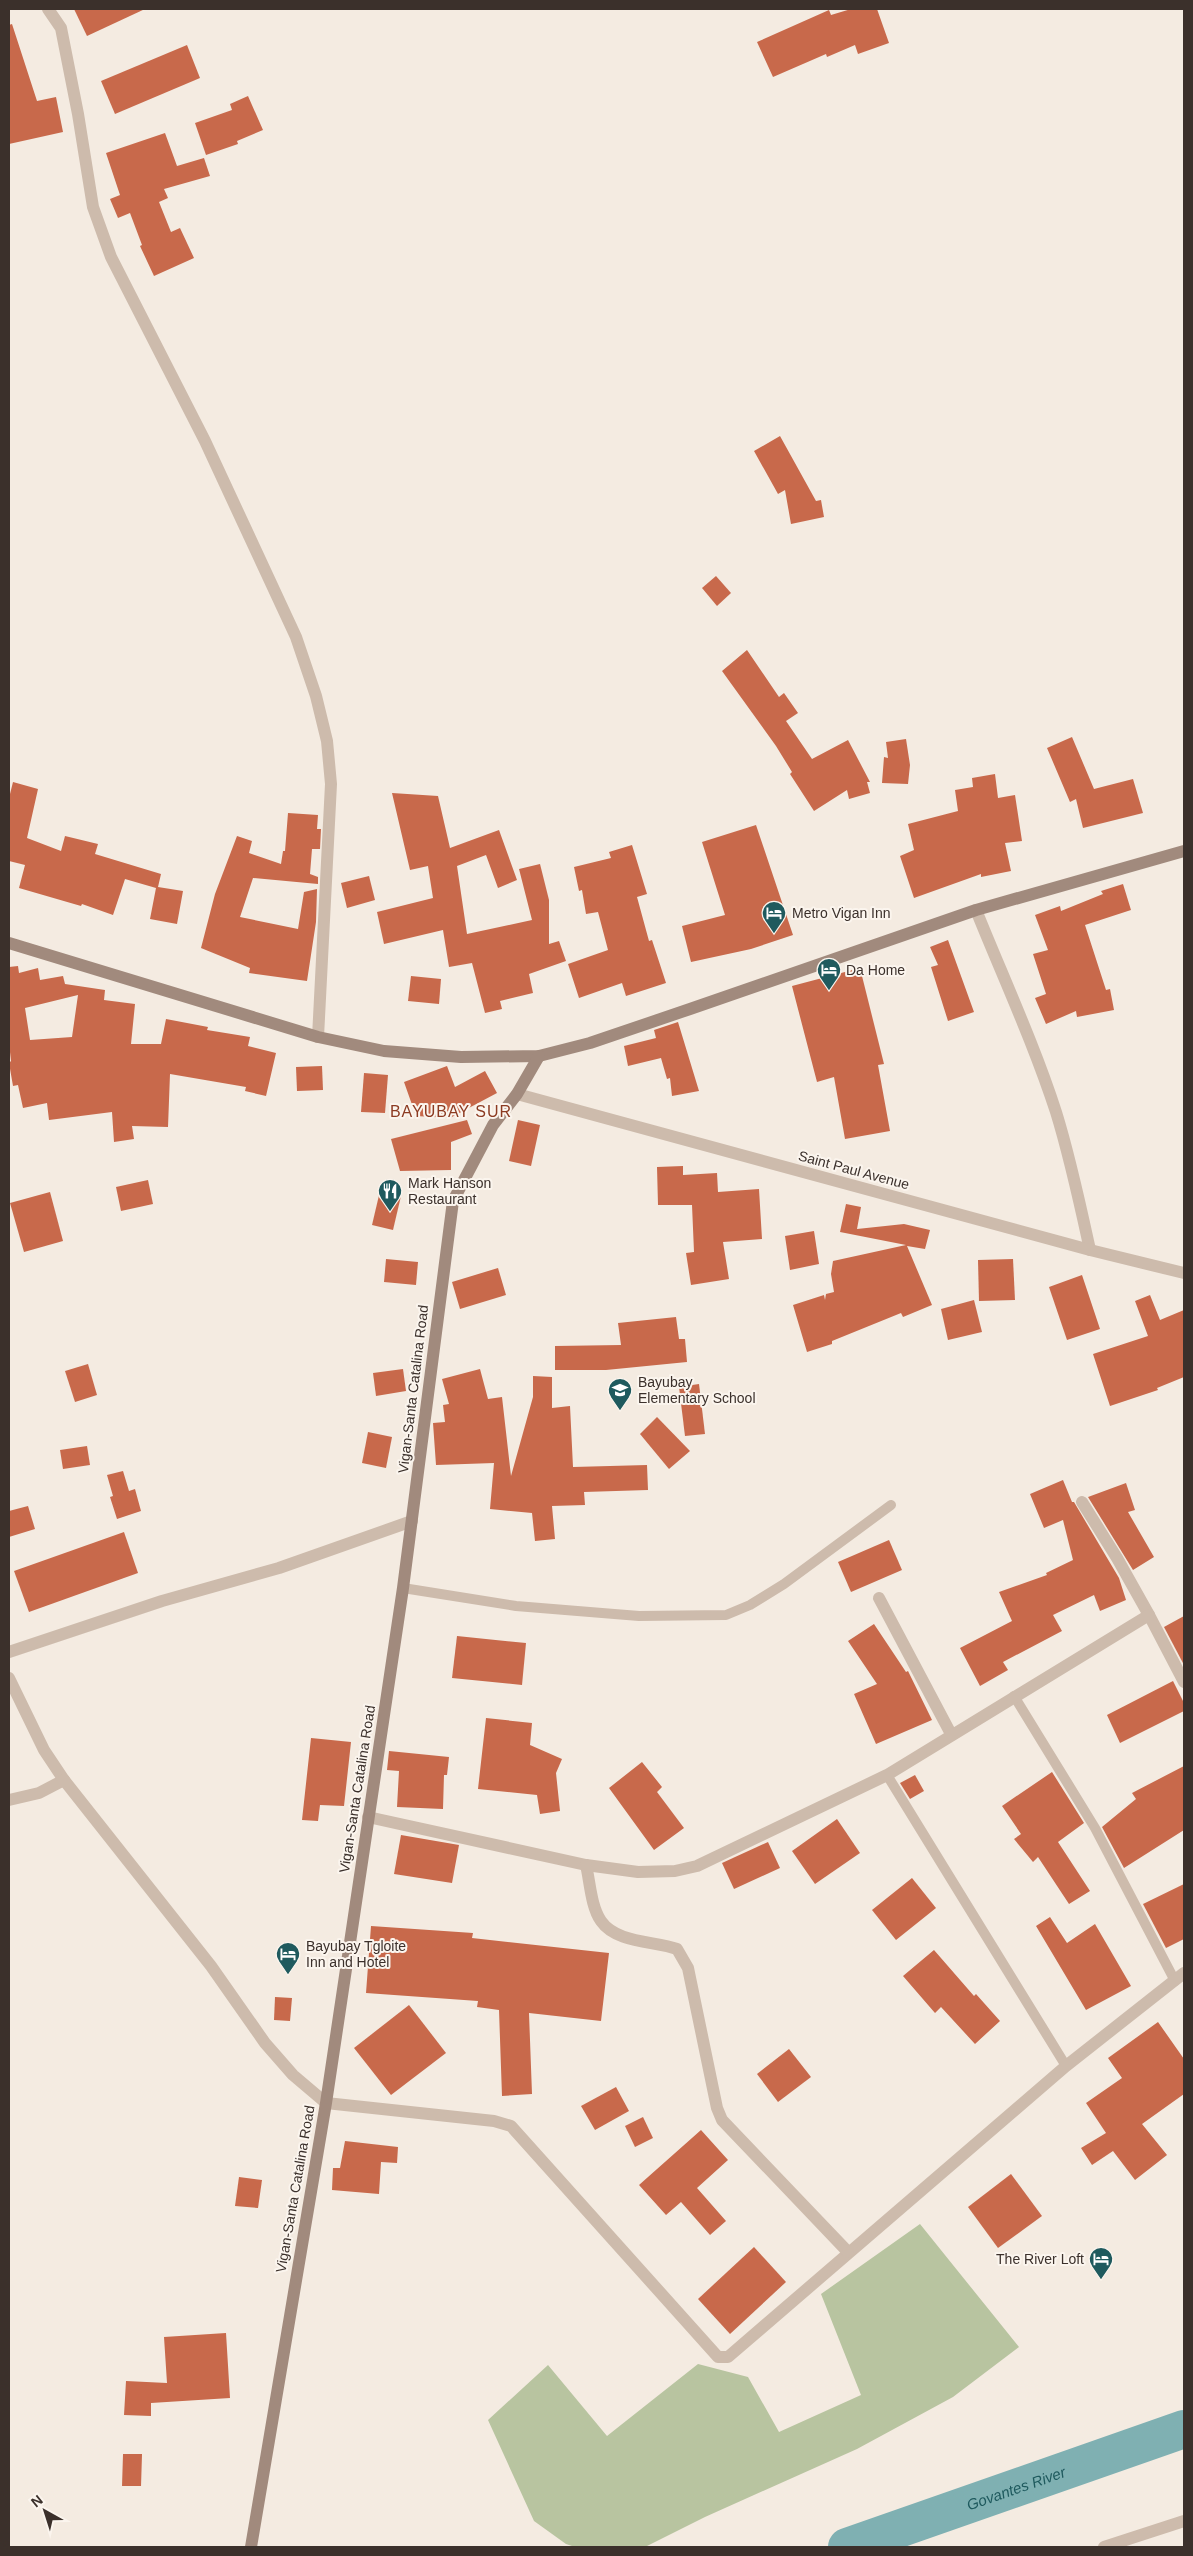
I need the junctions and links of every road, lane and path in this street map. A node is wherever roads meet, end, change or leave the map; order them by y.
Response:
1 (48, 9) edge
2 (1184, 851) edge
3 (976, 910) junction
4 (9, 943) edge
5 (318, 1036) junction
6 (539, 1056) junction
7 (517, 1094) junction
8 (1090, 1250) junction
9 (1184, 1273) edge
10 (1082, 1502) dead end
11 (891, 1505) dead end
12 (412, 1521) junction
13 (403, 1588) junction
14 (879, 1598) dead end
15 (1149, 1615) junction
16 (9, 1652) edge
17 (9, 1678) edge
18 (1184, 1682) edge
19 (1014, 1696) junction
20 (951, 1734) junction
21 (887, 1775) junction
22 (64, 1780) junction
23 (9, 1800) edge
24 (368, 1816) junction
25 (586, 1865) junction
26 (1180, 1977) edge
27 (1066, 2066) junction
28 (326, 2102) junction
29 (848, 2252) junction
30 (1184, 2521) edge
31 (251, 2547) edge
32 (1104, 2547) edge

1 - 5 street
2 - 3 main road
3 - 6 main road
3 - 8 street
4 - 5 main road
5 - 6 main road
6 - 7 main road, Vigan-Santa Catalina Road
7 - 8 street, Saint Paul Avenue
7 - 12 main road, Vigan-Santa Catalina Road
8 - 9 street, Saint Paul Avenue
10 - 15 street
11 - 13 lane
12 - 13 main road, Vigan-Santa Catalina Road
12 - 16 street
13 - 24 main road, Vigan-Santa Catalina Road
14 - 20 street
15 - 18 street
15 - 19 street
17 - 22 street
19 - 20 street
19 - 26 lane
20 - 21 street
21 - 25 street
21 - 27 lane
22 - 23 street
22 - 28 street
24 - 25 street
24 - 28 main road, Vigan-Santa Catalina Road
25 - 29 street
26 - 27 street
27 - 29 street
28 - 29 street
28 - 31 main road, Vigan-Santa Catalina Road
30 - 32 street

